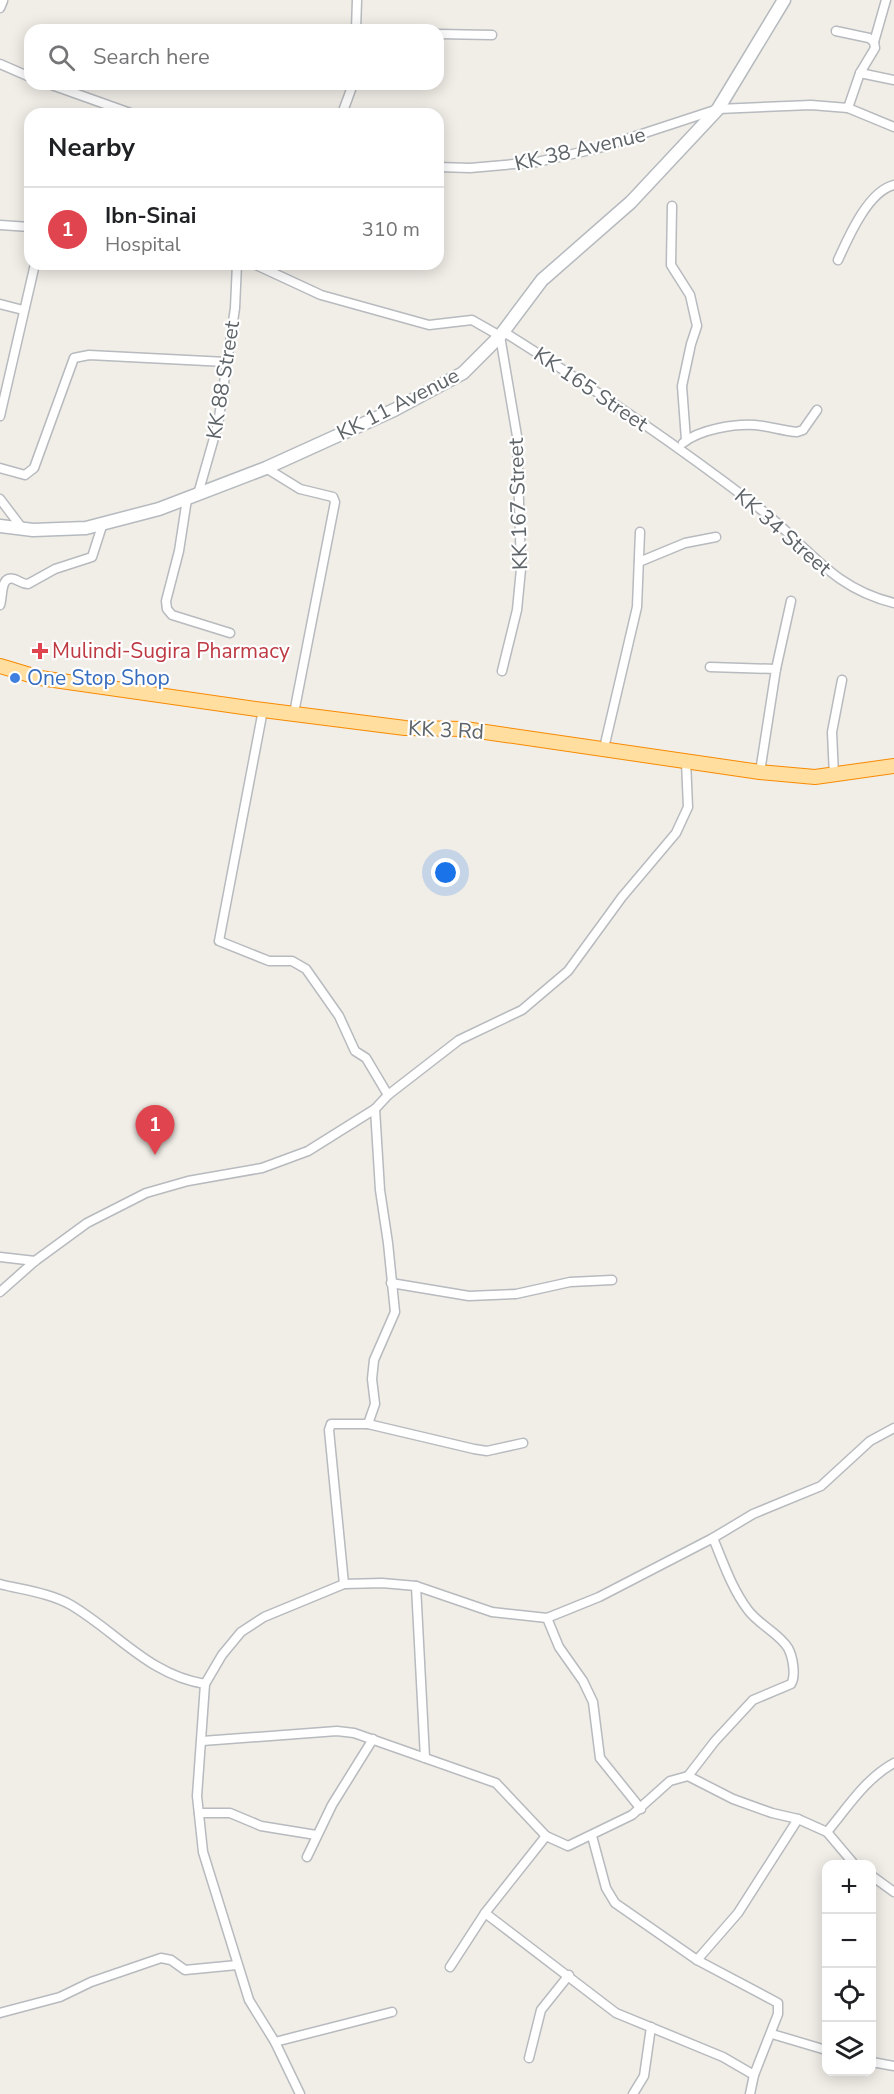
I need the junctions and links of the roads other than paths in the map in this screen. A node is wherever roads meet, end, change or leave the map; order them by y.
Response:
1 (3, 0) edge
2 (357, 0) edge
3 (784, 0) edge
4 (886, 0) edge
5 (0, 9) edge
6 (356, 24) edge
7 (836, 31) dead end
8 (444, 34) edge
9 (492, 35) dead end
10 (874, 42) junction
11 (0, 64) edge
12 (860, 73) junction
13 (24, 74) edge
14 (894, 80) edge
15 (66, 90) edge
16 (351, 90) edge
17 (117, 108) edge
18 (344, 108) edge
19 (848, 108) junction
20 (718, 109) junction
21 (894, 127) edge
22 (444, 167) edge
23 (894, 185) edge
24 (672, 206) dead end
25 (0, 225) edge
26 (24, 227) edge
27 (838, 260) dead end
28 (33, 270) edge
29 (237, 270) edge
30 (274, 270) edge
31 (0, 304) edge
32 (23, 310) junction
33 (502, 334) junction
34 (226, 362) junction
35 (817, 410) dead end
36 (0, 416) edge
37 (687, 440) junction
38 (678, 447) junction
39 (0, 468) edge
40 (266, 468) junction
41 (193, 497) junction
42 (0, 499) edge
43 (0, 526) edge
44 (102, 526) junction
45 (22, 528) junction
46 (640, 532) dead end
47 (716, 537) dead end
48 (639, 562) junction
49 (791, 601) dead end
50 (894, 603) edge
51 (0, 605) edge
52 (230, 633) dead end
53 (0, 666) edge
54 (710, 667) dead end
55 (776, 669) junction
56 (502, 671) dead end
57 (842, 680) dead end
58 (263, 710) junction
59 (294, 713) junction
60 (604, 748) junction
61 (686, 761) junction
62 (894, 766) edge
63 (760, 772) junction
64 (834, 776) junction
65 (388, 1095) junction
66 (375, 1109) junction
67 (0, 1257) edge
68 (35, 1261) junction
69 (612, 1280) dead end
70 (391, 1283) junction
71 (0, 1292) edge
72 (368, 1424) junction
73 (894, 1428) edge
74 (523, 1443) dead end
75 (713, 1538) junction
76 (0, 1584) edge
77 (344, 1584) junction
78 (416, 1586) junction
79 (547, 1618) junction
80 (206, 1684) junction
81 (373, 1739) junction
82 (202, 1741) junction
83 (425, 1758) junction
84 (894, 1763) edge
85 (688, 1776) junction
86 (641, 1809) junction
87 (199, 1813) junction
88 (798, 1819) junction
89 (827, 1832) junction
90 (316, 1835) junction
91 (546, 1836) junction
92 (592, 1836) junction
93 (307, 1857) dead end
94 (851, 1860) edge
95 (876, 1879) edge
96 (894, 1892) edge
97 (485, 1913) junction
98 (697, 1960) junction
99 (237, 1965) junction
100 (450, 1967) dead end
101 (569, 1975) junction
102 (392, 2012) dead end
103 (0, 2013) edge
104 (651, 2027) junction
105 (772, 2034) junction
106 (275, 2042) junction
107 (822, 2049) edge
108 (529, 2058) dead end
109 (876, 2063) edge
110 (894, 2066) edge
111 (754, 2075) junction
112 (300, 2094) edge
113 (633, 2094) edge
114 (750, 2094) edge

1 - 5 street
2 - 6 street
3 - 20 main road, KK 11 Avenue
4 - 10 street
7 - 10 street
8 - 9 street
10 - 12 street
11 - 13 street
12 - 14 street
12 - 19 street
15 - 17 street
16 - 18 street
19 - 20 street, KK 38 Avenue
19 - 21 street, KK 38 Avenue
20 - 22 street, KK 38 Avenue
20 - 33 main road, KK 11 Avenue
23 - 27 street
24 - 37 street
25 - 26 street
28 - 32 street
29 - 34 street, KK 88 Street
30 - 33 street, KK 165 Street
31 - 32 street
32 - 36 street
33 - 38 street, KK 165 Street
33 - 40 main road, KK 11 Avenue
33 - 56 street, KK 167 Street
34 - 39 street
34 - 41 street, KK 88 Street
35 - 37 street
37 - 38 street
38 - 50 street, KK 34 Street
40 - 41 main road, KK 11 Avenue
40 - 59 street
41 - 44 main road, KK 11 Avenue
41 - 52 street, KK 88 Street
42 - 45 street
43 - 45 main road, KK 11 Avenue
44 - 45 main road, KK 11 Avenue
44 - 51 street
46 - 48 street
47 - 48 street
48 - 60 street
49 - 55 street
53 - 58 highway, KK 3 Rd
54 - 55 street
55 - 63 street
57 - 64 street
58 - 59 highway, KK 3 Rd
58 - 65 street
59 - 60 highway, KK 3 Rd
60 - 61 highway, KK 3 Rd
61 - 63 highway, KK 3 Rd
61 - 65 street
62 - 64 highway, KK 3 Rd
63 - 64 highway, KK 3 Rd
65 - 66 street
66 - 68 street
66 - 70 street
67 - 68 street
68 - 71 street
69 - 70 street
70 - 72 street
72 - 74 street
72 - 77 street
73 - 75 street
75 - 79 street
75 - 85 street
76 - 80 street
77 - 78 street
77 - 80 street
78 - 79 street
78 - 83 street
79 - 86 street
80 - 82 street
81 - 82 street
81 - 83 street
81 - 90 street
82 - 87 street
83 - 91 street
84 - 89 street
85 - 86 street
85 - 88 street
86 - 92 street
87 - 90 street
87 - 99 street
88 - 89 street
88 - 98 street
89 - 94 street
90 - 93 street
91 - 92 street
91 - 97 street
92 - 98 street
95 - 96 street
97 - 100 street
97 - 101 street
98 - 105 street
99 - 103 street
99 - 106 street
101 - 104 street
101 - 108 street
102 - 106 street
104 - 111 street
104 - 113 street
105 - 107 street
105 - 111 street
106 - 112 street
109 - 110 street
111 - 114 street

